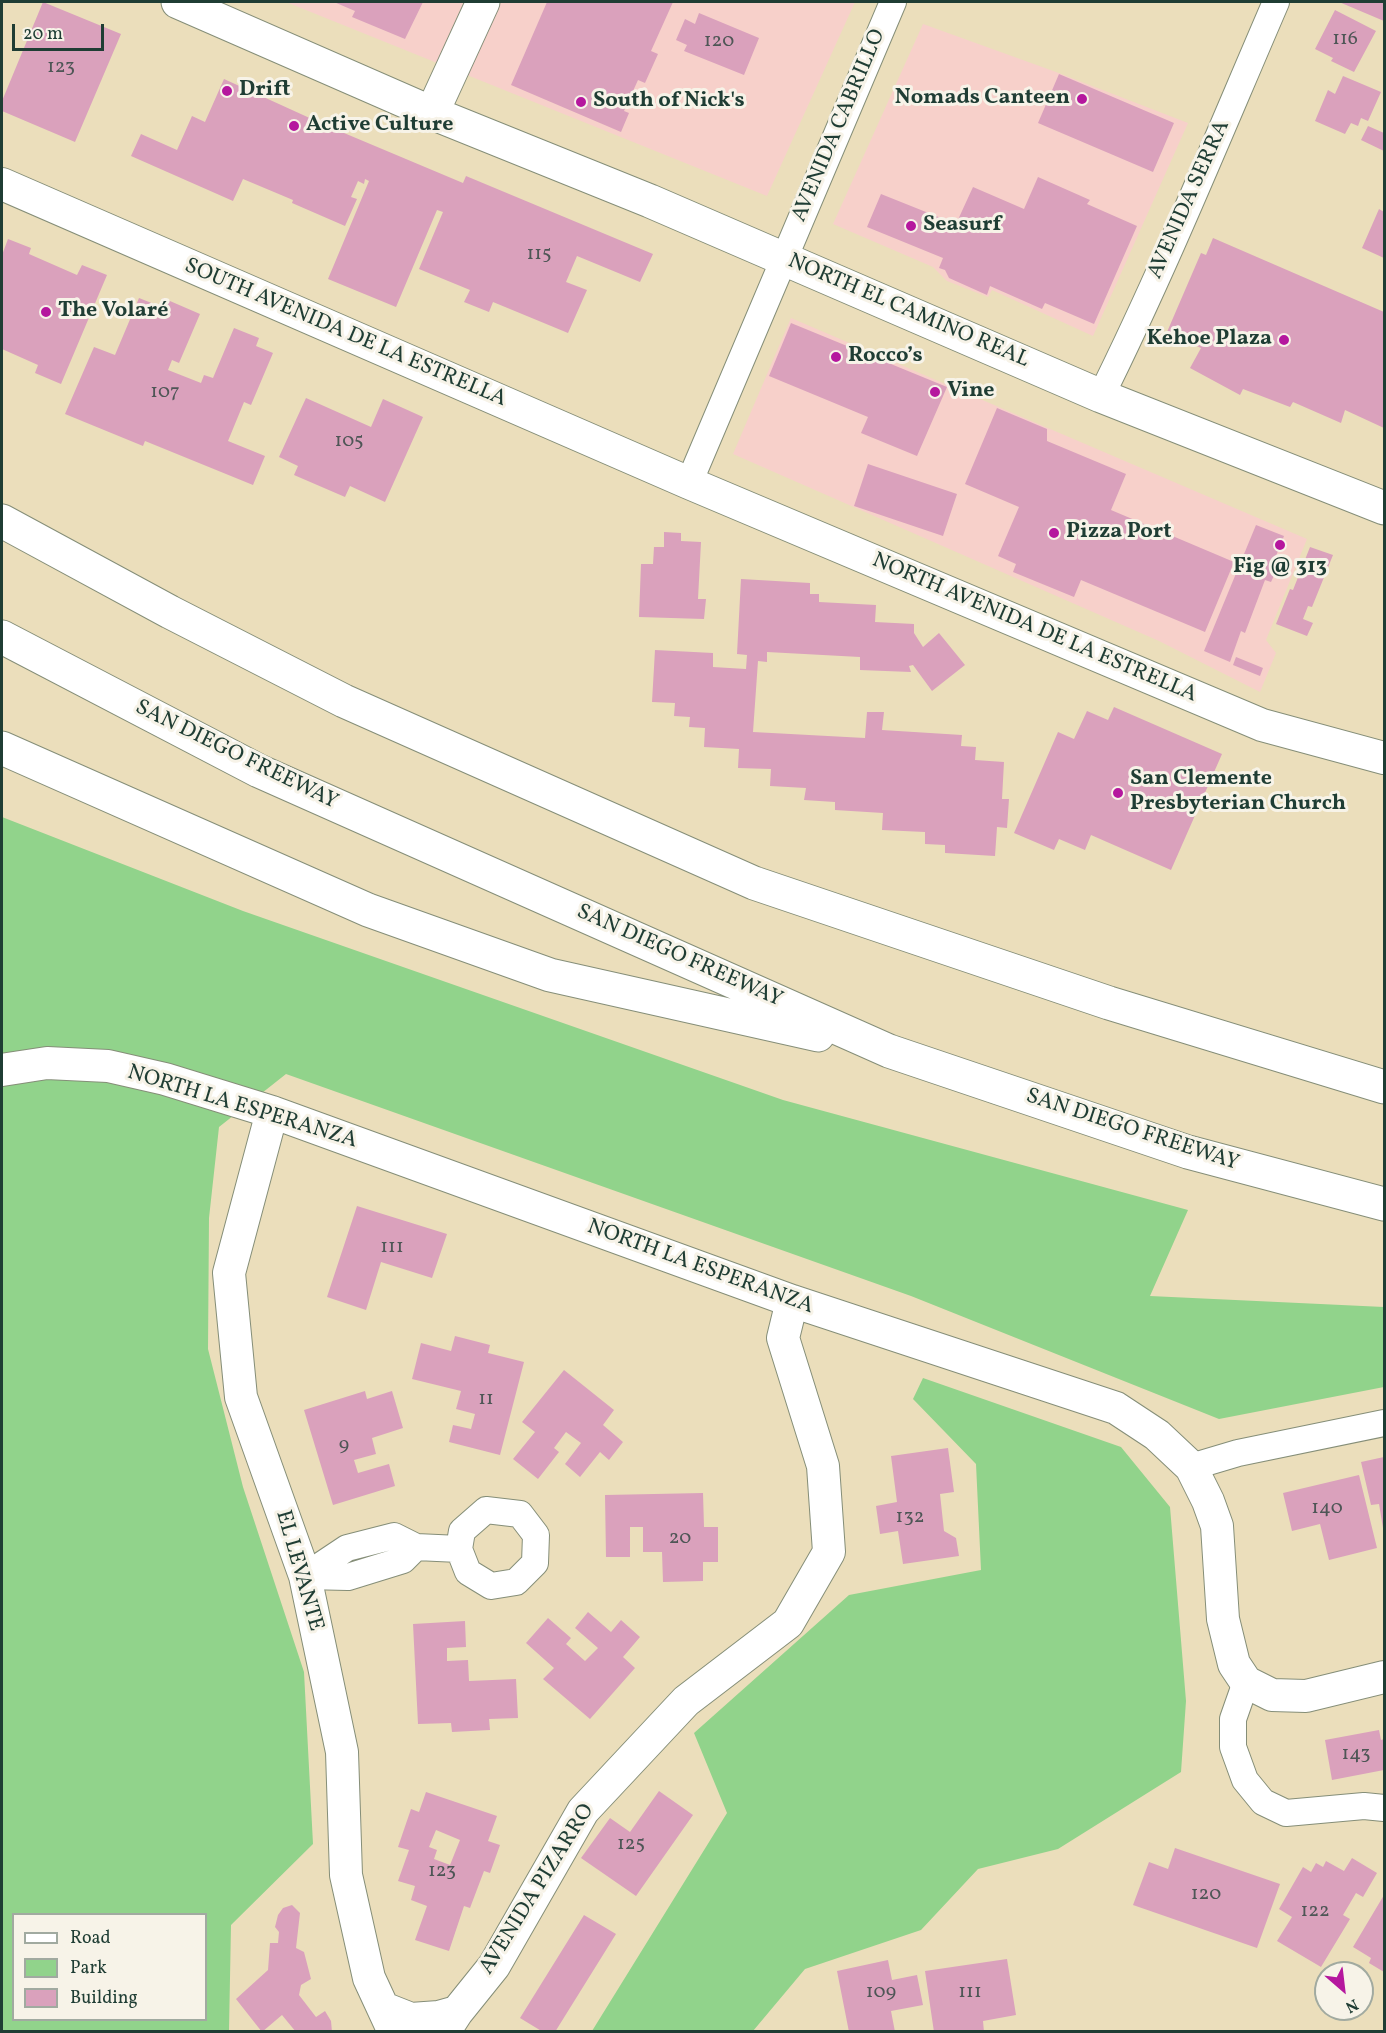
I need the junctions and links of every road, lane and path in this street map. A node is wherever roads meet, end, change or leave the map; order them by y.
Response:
1 (178, 2) edge
2 (483, 2) edge
3 (893, 2) edge
4 (1276, 2) edge
5 (432, 113) junction
6 (2, 184) edge
7 (785, 259) junction
8 (1101, 396) junction
9 (689, 483) junction
10 (1384, 508) edge
11 (2, 521) edge
12 (2, 637) edge
13 (2, 748) edge
14 (1384, 758) edge
15 (889, 1051) junction
16 (2, 1070) edge
17 (1384, 1087) edge
18 (272, 1113) junction
19 (1384, 1204) edge
20 (792, 1301) junction
21 (1384, 1423) edge
22 (1191, 1467) junction
23 (459, 1549) dead end
24 (305, 1576) junction
25 (1384, 1677) edge
26 (1246, 1682) junction
27 (1384, 1808) edge
28 (389, 2020) edge
29 (450, 2022) edge

1 - 5 main road, NORTH EL CAMINO REAL
2 - 5 main road
3 - 7 street, AVENIDA CABRILLO
4 - 8 street, AVENIDA SERRA
5 - 7 main road, NORTH EL CAMINO REAL
6 - 9 street, SOUTH AVENIDA DE LA ESTRELLA
7 - 8 main road, NORTH EL CAMINO REAL
7 - 9 street, AVENIDA CABRILLO
8 - 10 main road, NORTH EL CAMINO REAL
9 - 14 street, NORTH AVENIDA DE LA ESTRELLA
11 - 17 main road
12 - 15 main road, SAN DIEGO FREEWAY
13 - 15 main road
15 - 19 main road, SAN DIEGO FREEWAY
16 - 18 street, NORTH LA ESPERANZA
18 - 20 street, NORTH LA ESPERANZA
18 - 24 street, EL LEVANTE
20 - 22 street, NORTH LA ESPERANZA
20 - 29 street, AVENIDA PIZARRO
21 - 22 street
22 - 26 street
23 - 24 street
24 - 28 street, EL LEVANTE
25 - 26 street
26 - 27 street
28 - 29 street

